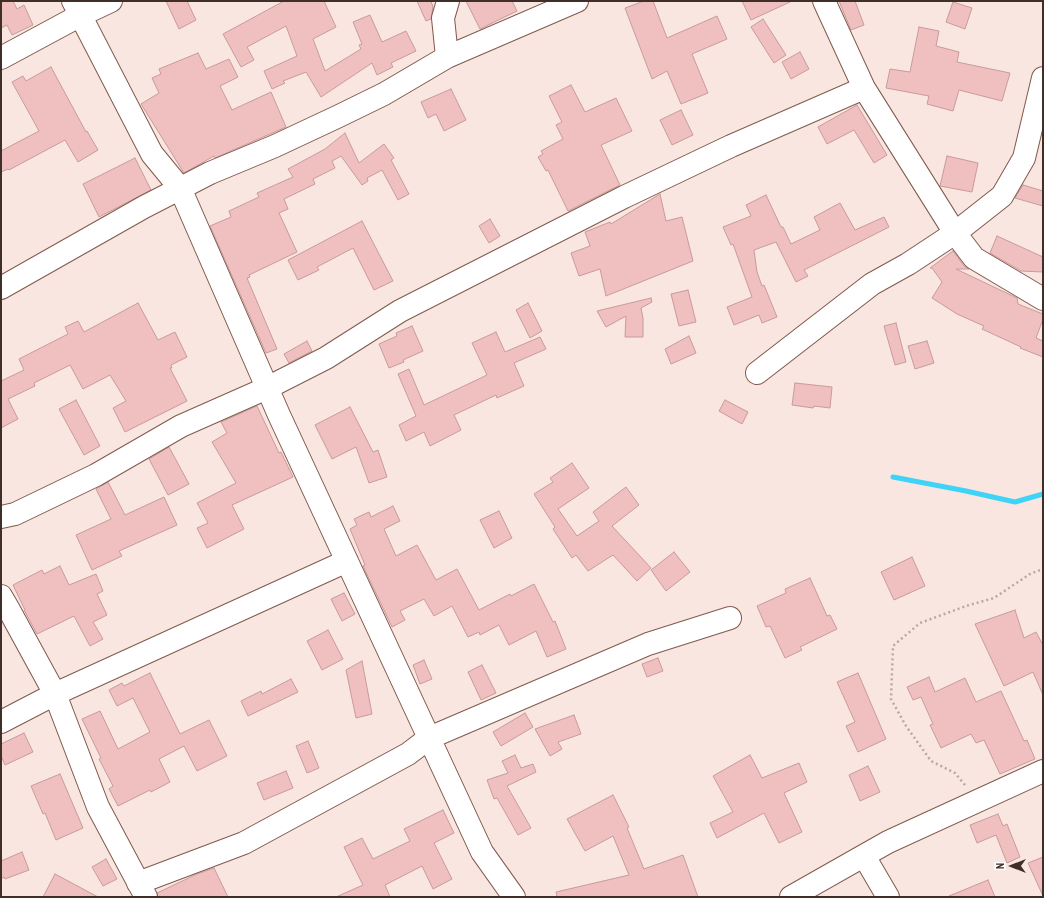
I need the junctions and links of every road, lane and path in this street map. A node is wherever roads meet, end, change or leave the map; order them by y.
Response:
1 (111, 1) edge
2 (448, 1) edge
3 (577, 1) edge
4 (824, 1) edge
5 (76, 8) edge
6 (447, 57) junction
7 (1, 58) edge
8 (1043, 78) edge
9 (864, 88) junction
10 (180, 188) junction
11 (955, 233) junction
12 (1, 288) edge
13 (1043, 299) edge
14 (756, 373) dead end
15 (267, 388) junction
16 (1, 517) edge
17 (347, 561) junction
18 (1043, 569) edge
19 (1, 596) edge
20 (730, 618) dead end
21 (55, 694) junction
22 (1, 722) edge
23 (429, 738) junction
24 (1043, 771) edge
25 (977, 802) junction
26 (864, 856) junction
27 (142, 890) edge
28 (514, 897) edge
29 (791, 897) edge
30 (888, 897) edge

1 - 5 street
2 - 6 street
3 - 6 street
4 - 9 street
5 - 7 street
5 - 10 street
6 - 10 street
8 - 11 street
9 - 11 street
9 - 15 street
10 - 12 street
10 - 15 street
11 - 13 street
11 - 14 street
15 - 16 street
15 - 17 street
17 - 21 street
17 - 23 street
18 - 25 path
19 - 21 street
20 - 23 street
21 - 22 street
21 - 27 street
23 - 27 street
23 - 28 street
24 - 25 street
25 - 26 street
26 - 29 street
26 - 30 street

